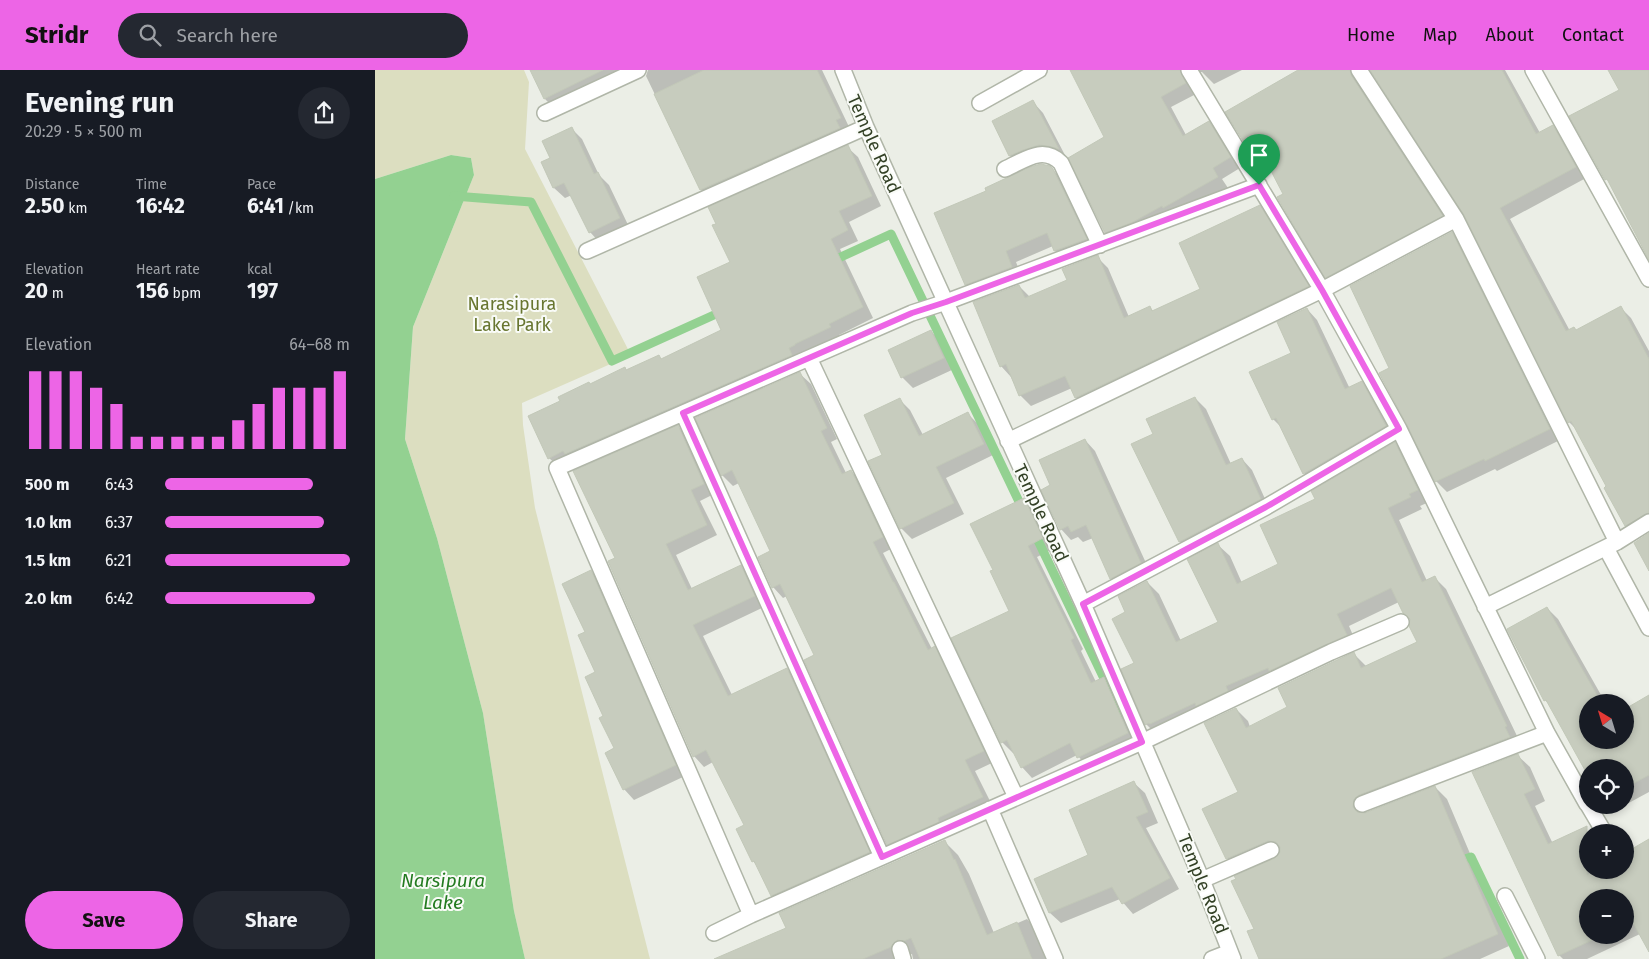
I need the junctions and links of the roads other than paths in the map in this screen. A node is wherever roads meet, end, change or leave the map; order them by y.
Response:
1 (639, 70) edge
2 (843, 70) edge
3 (1039, 70) edge
4 (1189, 70) edge
5 (1359, 70) edge
6 (1533, 70) edge
7 (980, 103) dead end
8 (545, 113) dead end
9 (866, 127) junction
10 (1005, 169) dead end
11 (1259, 185) junction
12 (1456, 219) junction
13 (1100, 245) junction
14 (587, 251) dead end
15 (1649, 278) edge
16 (1322, 290) junction
17 (941, 304) junction
18 (809, 358) junction
19 (683, 413) junction
20 (1399, 429) junction
21 (1008, 441) junction
22 (1649, 522) edge
23 (1611, 545) junction
24 (1083, 604) junction
25 (1485, 607) junction
26 (1401, 622) dead end
27 (1649, 628) edge
28 (1547, 733) junction
29 (1142, 742) junction
30 (1579, 788) edge
31 (1016, 798) junction
32 (1362, 804) dead end
33 (990, 809) junction
34 (1271, 850) dead end
35 (882, 857) junction
36 (1202, 880) junction
37 (1505, 896) dead end
38 (751, 915) junction
39 (714, 933) dead end
40 (1232, 956) edge
41 (1055, 959) edge
42 (1212, 959) edge
43 (1537, 959) edge

1 - 8 street
2 - 9 street, Temple Road
3 - 7 street
4 - 11 street
5 - 12 street
6 - 15 street
9 - 14 street
9 - 17 street, Temple Road
10 - 13 street
11 - 13 street
11 - 16 street
12 - 16 street
12 - 23 street
13 - 17 street
16 - 20 street
16 - 21 street
17 - 18 street
17 - 21 street, Temple Road
18 - 19 street
18 - 31 street
19 - 35 street
19 - 38 street
20 - 24 street
20 - 25 street
21 - 24 street, Temple Road
22 - 23 street
23 - 25 street
23 - 27 street
24 - 29 street, Temple Road
25 - 28 street
26 - 29 street
28 - 30 street
28 - 32 street
29 - 31 street
29 - 36 street, Temple Road
31 - 33 street
33 - 35 street
33 - 41 street
34 - 36 street
35 - 38 street
36 - 40 street, Temple Road
37 - 43 street
38 - 39 street
40 - 42 street

